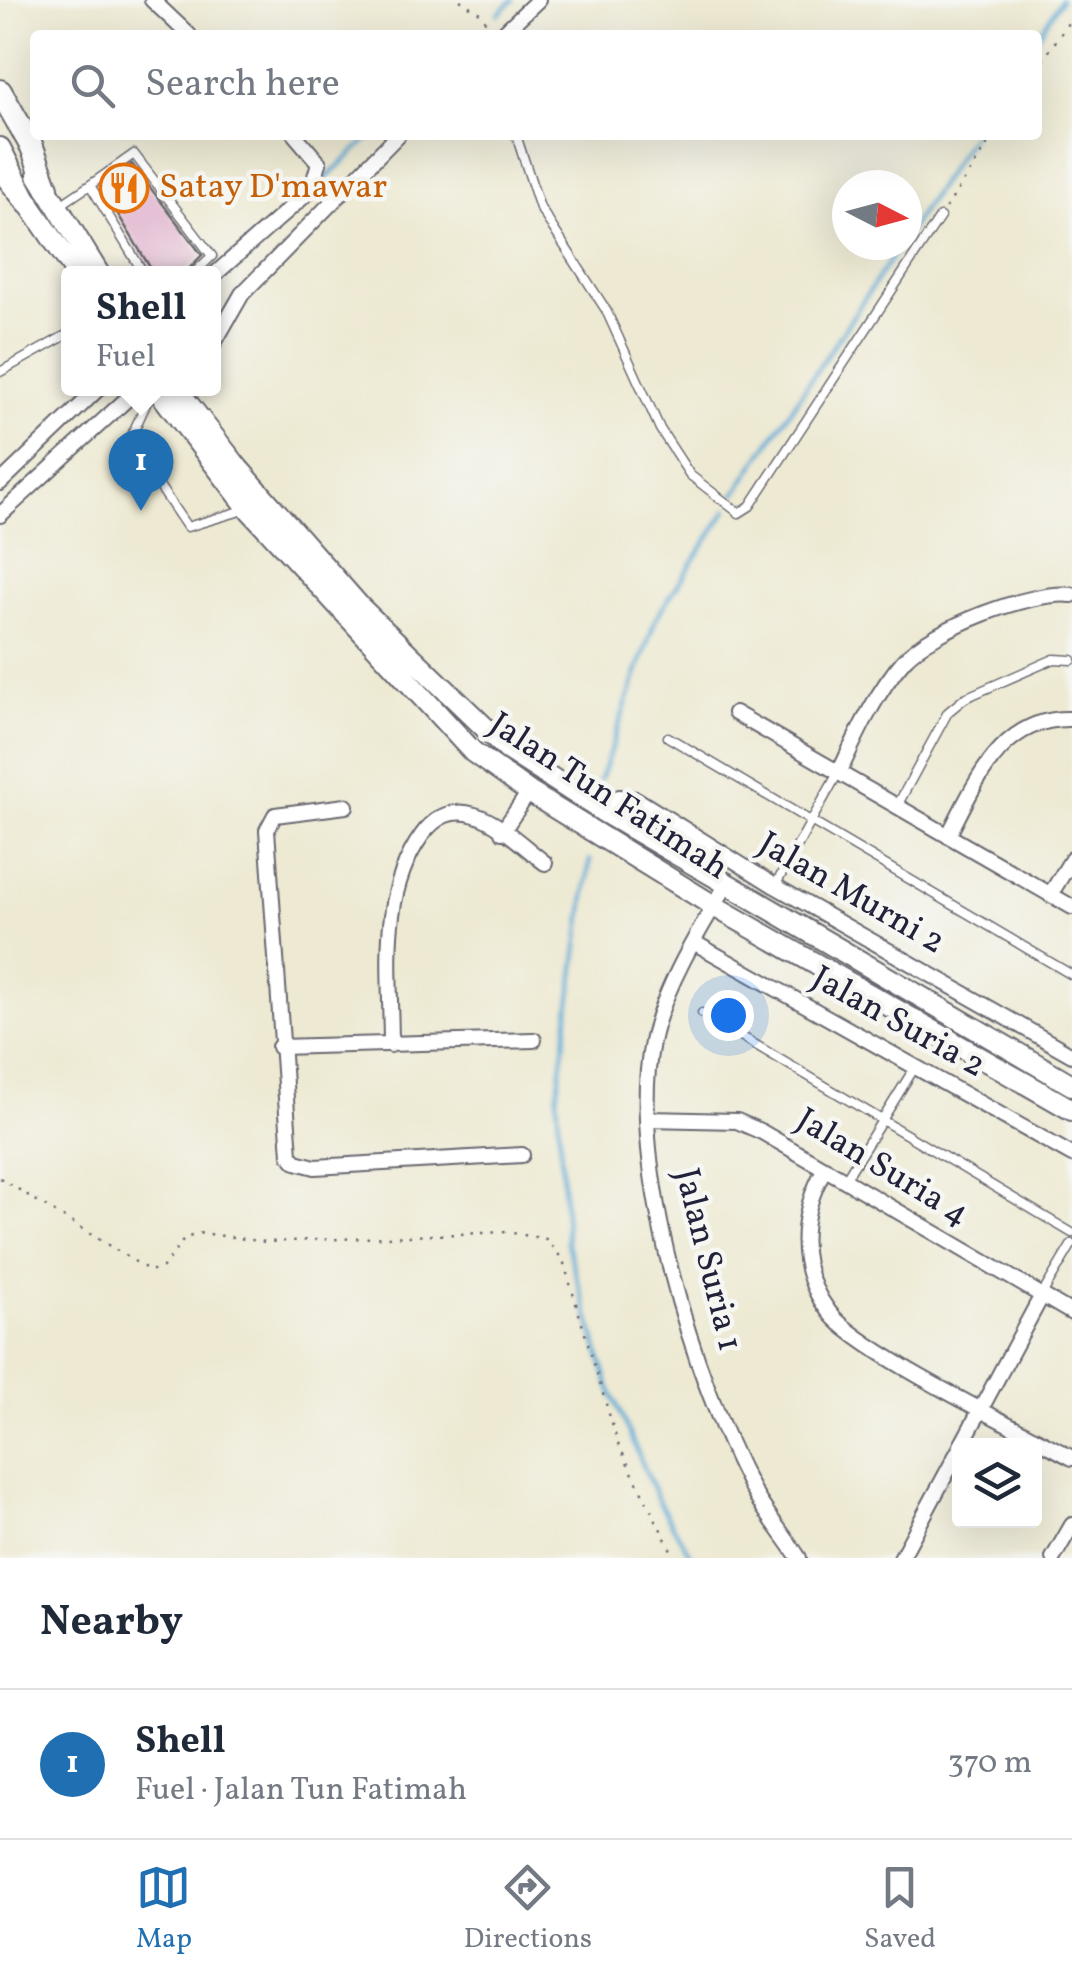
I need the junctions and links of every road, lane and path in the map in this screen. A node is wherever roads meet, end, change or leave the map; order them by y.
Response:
1 (152, 0) edge
2 (460, 0) edge
3 (538, 0) edge
4 (1072, 17) edge
5 (184, 30) edge
6 (494, 30) edge
7 (499, 30) edge
8 (1042, 62) edge
9 (0, 92) edge
10 (0, 114) edge
11 (299, 140) edge
12 (393, 140) edge
13 (518, 140) edge
14 (991, 140) edge
15 (0, 148) edge
16 (0, 168) edge
17 (90, 184) junction
18 (53, 197) junction
19 (28, 203) junction
20 (940, 217) joint
21 (71, 266) edge
22 (94, 266) edge
23 (139, 266) edge
24 (201, 266) edge
25 (221, 268) edge
26 (221, 331) edge
27 (61, 338) edge
28 (0, 372) edge
29 (91, 396) edge
30 (130, 396) edge
31 (150, 396) edge
32 (160, 396) edge
33 (182, 396) edge
34 (0, 483) edge
35 (248, 509) junction
36 (0, 515) edge
37 (1072, 595) edge
38 (1072, 660) edge
39 (735, 713) dead end
40 (1072, 718) edge
41 (668, 737) dead end
42 (838, 772) junction
43 (528, 792) junction
44 (346, 806) dead end
45 (896, 806) junction
46 (604, 812) junction
47 (812, 820) junction
48 (502, 832) junction
49 (948, 836) junction
50 (1072, 859) edge
51 (545, 863) dead end
52 (727, 884) junction
53 (774, 886) junction
54 (1050, 894) junction
55 (714, 906) junction
56 (1072, 907) edge
57 (695, 943) junction
58 (1072, 975) edge
59 (702, 1013) dead end
60 (534, 1040) dead end
61 (391, 1045) junction
62 (279, 1048) junction
63 (1072, 1055) edge
64 (915, 1066) junction
65 (1072, 1084) edge
66 (1072, 1110) edge
67 (649, 1120) junction
68 (883, 1121) junction
69 (522, 1154) dead end
70 (1072, 1154) edge
71 (825, 1168) junction
72 (0, 1178) edge
73 (846, 1180) junction
74 (1072, 1233) edge
75 (1072, 1244) edge
76 (1041, 1297) junction
77 (1072, 1313) edge
78 (981, 1408) junction
79 (965, 1438) edge
80 (1072, 1458) edge
81 (952, 1462) edge
82 (1072, 1525) edge
83 (675, 1558) edge
84 (800, 1558) edge
85 (901, 1558) edge
86 (1053, 1558) edge

1 - 5 street
2 - 6 path
3 - 7 street
4 - 8 path
9 - 18 main road
10 - 18 main road
11 - 25 street
12 - 26 street
13 - 20 lane
14 - 20 path
15 - 19 main road
16 - 19 main road
17 - 18 lane
17 - 23 lane
17 - 24 lane
18 - 22 main road
19 - 21 main road
27 - 28 lane
29 - 34 street
30 - 36 street
31 - 35 lane
32 - 35 main road, Jalan Tun Fatimah
33 - 46 main road, Jalan Tun Fatimah
35 - 43 main road, Jalan Tun Fatimah
37 - 42 street
38 - 45 lane
39 - 42 street
40 - 49 street
41 - 47 lane
42 - 45 street
42 - 47 lane
43 - 48 street
43 - 55 main road, Jalan Tun Fatimah
44 - 62 street
45 - 49 street
46 - 52 main road, Jalan Tun Fatimah
46 - 53 street, Jalan Murni 2
47 - 53 lane
47 - 58 lane
48 - 51 street
48 - 61 street
49 - 54 street
50 - 54 street
52 - 55 street, Jalan Suria 1
52 - 65 main road, Jalan Tun Fatimah
53 - 63 street, Jalan Murni 2
54 - 56 street
55 - 57 street, Jalan Suria 1
55 - 66 main road, Jalan Tun Fatimah
57 - 64 street, Jalan Suria 2
57 - 67 street, Jalan Suria 1
59 - 68 lane
60 - 61 street
61 - 62 street
62 - 69 street
64 - 68 lane
64 - 70 street, Jalan Suria 2
67 - 71 street, Jalan Suria 4
67 - 84 street, Jalan Suria 1
68 - 73 lane
68 - 74 lane
71 - 73 street, Jalan Suria 4
71 - 78 street
72 - 83 path
73 - 76 street, Jalan Suria 4
75 - 76 lane
76 - 77 street, Jalan Suria 4
76 - 78 street
78 - 79 street
78 - 80 street
81 - 85 street
82 - 86 street

